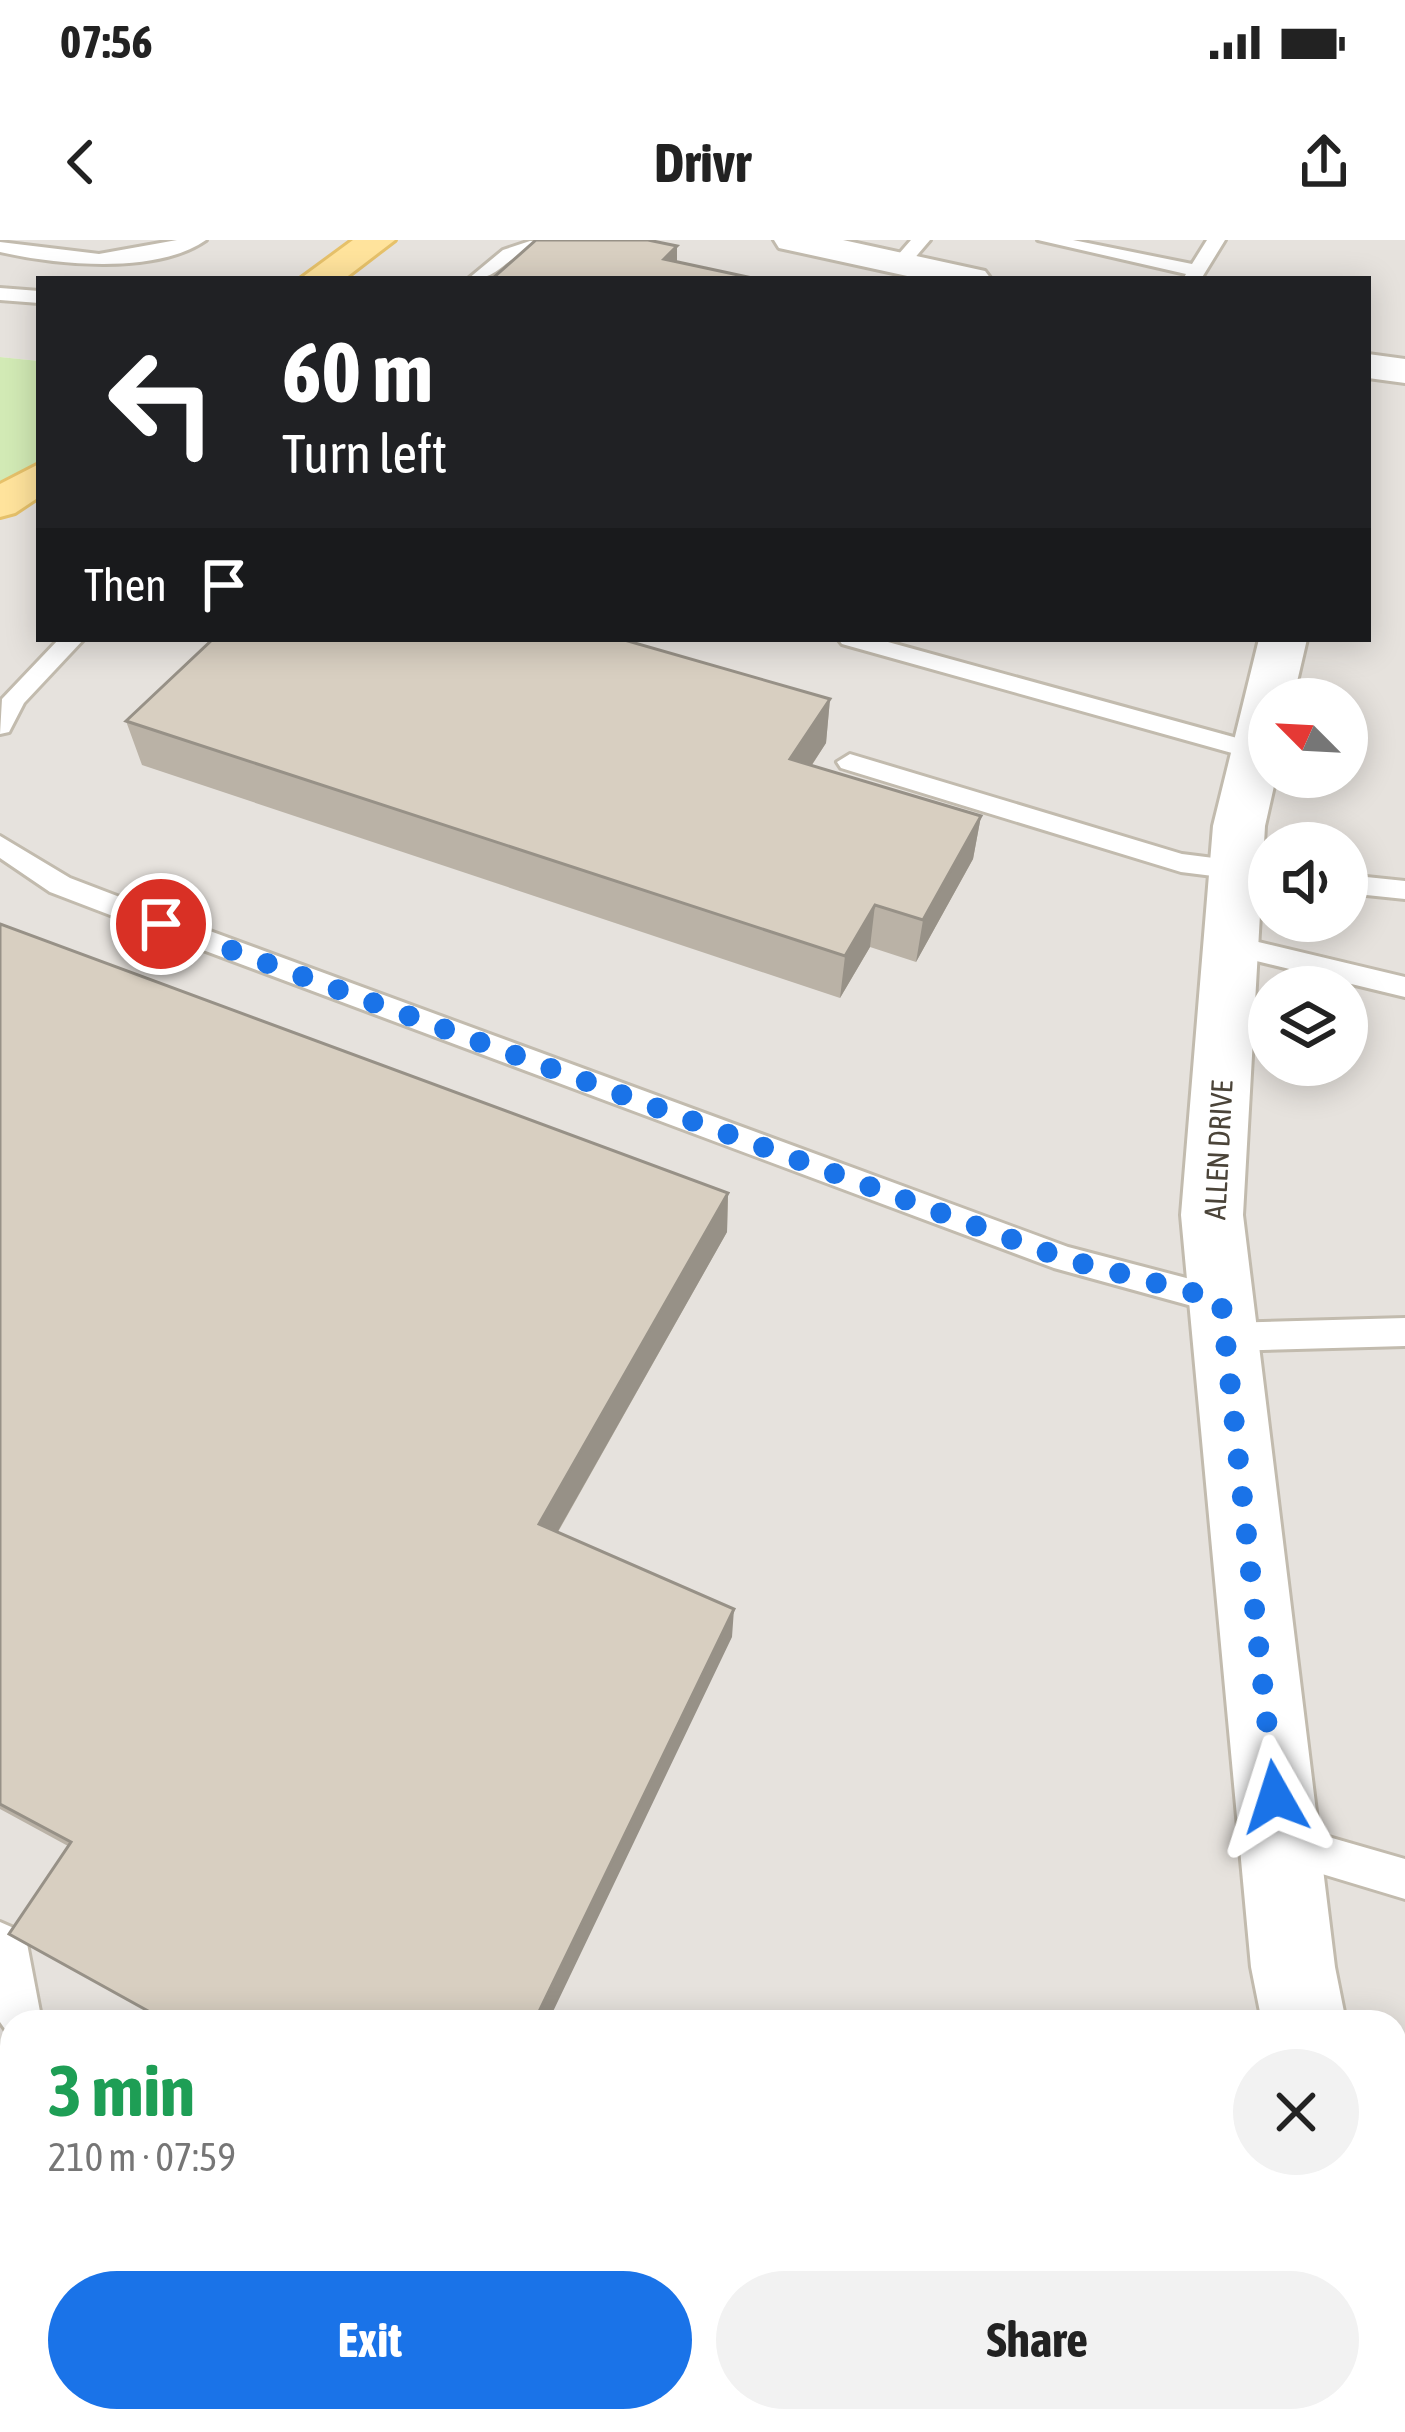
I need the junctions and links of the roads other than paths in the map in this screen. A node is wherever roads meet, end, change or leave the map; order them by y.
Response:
1 (84, 240) edge
2 (196, 240) edge
3 (377, 240) edge
4 (792, 240) edge
5 (1047, 240) edge
6 (1216, 240) edge
7 (0, 247) edge
8 (910, 252) edge
9 (594, 253) edge
10 (56, 260) junction
11 (1194, 275) edge
12 (45, 276) edge
13 (323, 276) edge
14 (480, 276) edge
15 (955, 276) edge
16 (36, 288) edge
17 (0, 294) edge
18 (1371, 366) edge
19 (1405, 370) edge
20 (36, 479) edge
21 (0, 504) edge
22 (69, 642) edge
23 (861, 642) edge
24 (1282, 642) edge
25 (1274, 678) edge
26 (0, 726) edge
27 (1248, 750) edge
28 (850, 762) dead end
29 (1248, 787) edge
30 (0, 845) edge
31 (1248, 854) edge
32 (1248, 871) edge
33 (1405, 880) edge
34 (1368, 886) edge
35 (1404, 890) edge
36 (1248, 893) edge
37 (1233, 946) junction
38 (1405, 987) edge
39 (1223, 1319) junction
40 (1405, 1332) edge
41 (1280, 1843) junction
42 (1405, 1879) edge
43 (0, 1943) edge
44 (19, 2010) edge
45 (1302, 2010) edge

1 - 10 lane
2 - 10 lane
3 - 13 main road
4 - 8 street
5 - 11 lane
6 - 11 lane
7 - 10 lane
8 - 15 street
9 - 14 lane
10 - 12 lane
16 - 17 lane
18 - 19 street
20 - 21 main road
22 - 26 lane
23 - 27 lane
24 - 25 street, ALLEN DRIVE
28 - 32 lane
29 - 31 street, ALLEN DRIVE
30 - 39 lane
33 - 35 lane
34 - 35 lane
36 - 37 street, ALLEN DRIVE
37 - 38 lane
37 - 39 street, ALLEN DRIVE
39 - 40 lane
39 - 41 street, ALLEN DRIVE
41 - 42 lane
41 - 45 street, ALLEN DRIVE
43 - 44 lane

